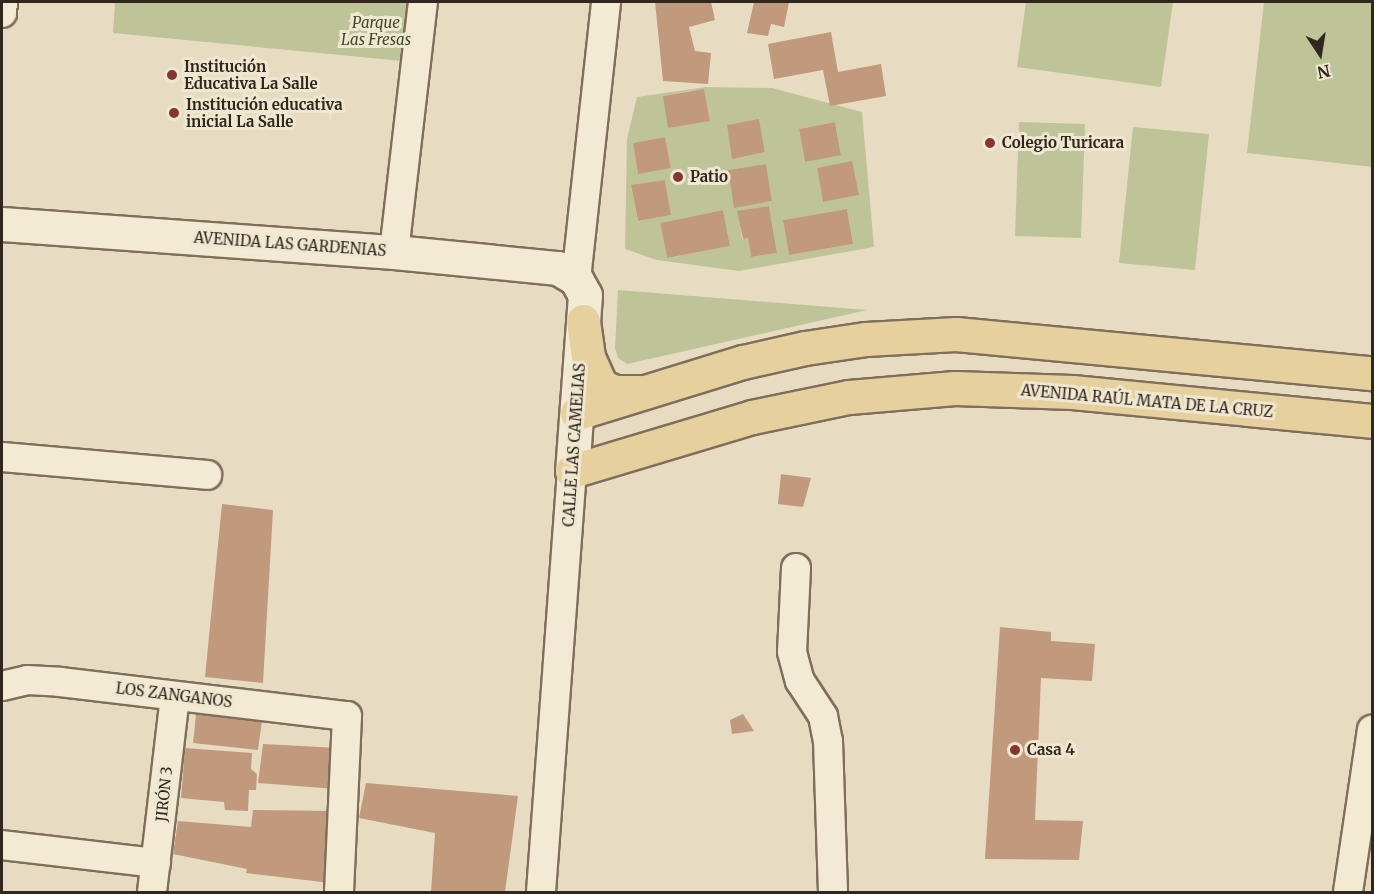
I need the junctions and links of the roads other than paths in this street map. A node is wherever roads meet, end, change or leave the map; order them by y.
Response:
1 (3, 2) edge
2 (423, 2) edge
3 (606, 2) edge
4 (2, 13) edge
5 (2, 224) edge
6 (394, 252) junction
7 (576, 279) junction
8 (583, 321) junction
9 (1372, 373) edge
10 (653, 390) junction
11 (577, 413) junction
12 (1372, 421) edge
13 (2, 457) edge
14 (572, 471) junction
15 (207, 475) dead end
16 (796, 568) dead end
17 (2, 686) edge
18 (174, 696) junction
19 (1372, 730) edge
20 (2, 845) edge
21 (156, 863) junction
22 (152, 892) edge
23 (339, 892) edge
24 (541, 892) edge
25 (833, 892) edge
26 (1348, 892) edge

1 - 4 street
2 - 6 street
3 - 7 street, CALLE LAS CAMELIAS
5 - 6 main road, AVENIDA LAS GARDENIAS
6 - 7 main road, AVENIDA LAS GARDENIAS
7 - 8 main road, CALLE LAS CAMELIAS
8 - 10 main road
8 - 11 main road, CALLE LAS CAMELIAS
9 - 10 main road
10 - 11 main road
11 - 14 main road, CALLE LAS CAMELIAS
12 - 14 main road, AVENIDA RAÚL MATA DE LA CRUZ
13 - 15 street
14 - 24 street, CALLE LAS CAMELIAS
16 - 25 street
17 - 18 street, LOS ZANGANOS
18 - 21 street, JIRÓN 3
18 - 23 street, LOS ZANGANOS
19 - 26 street
20 - 21 street
21 - 22 street, JIRÓN 3

